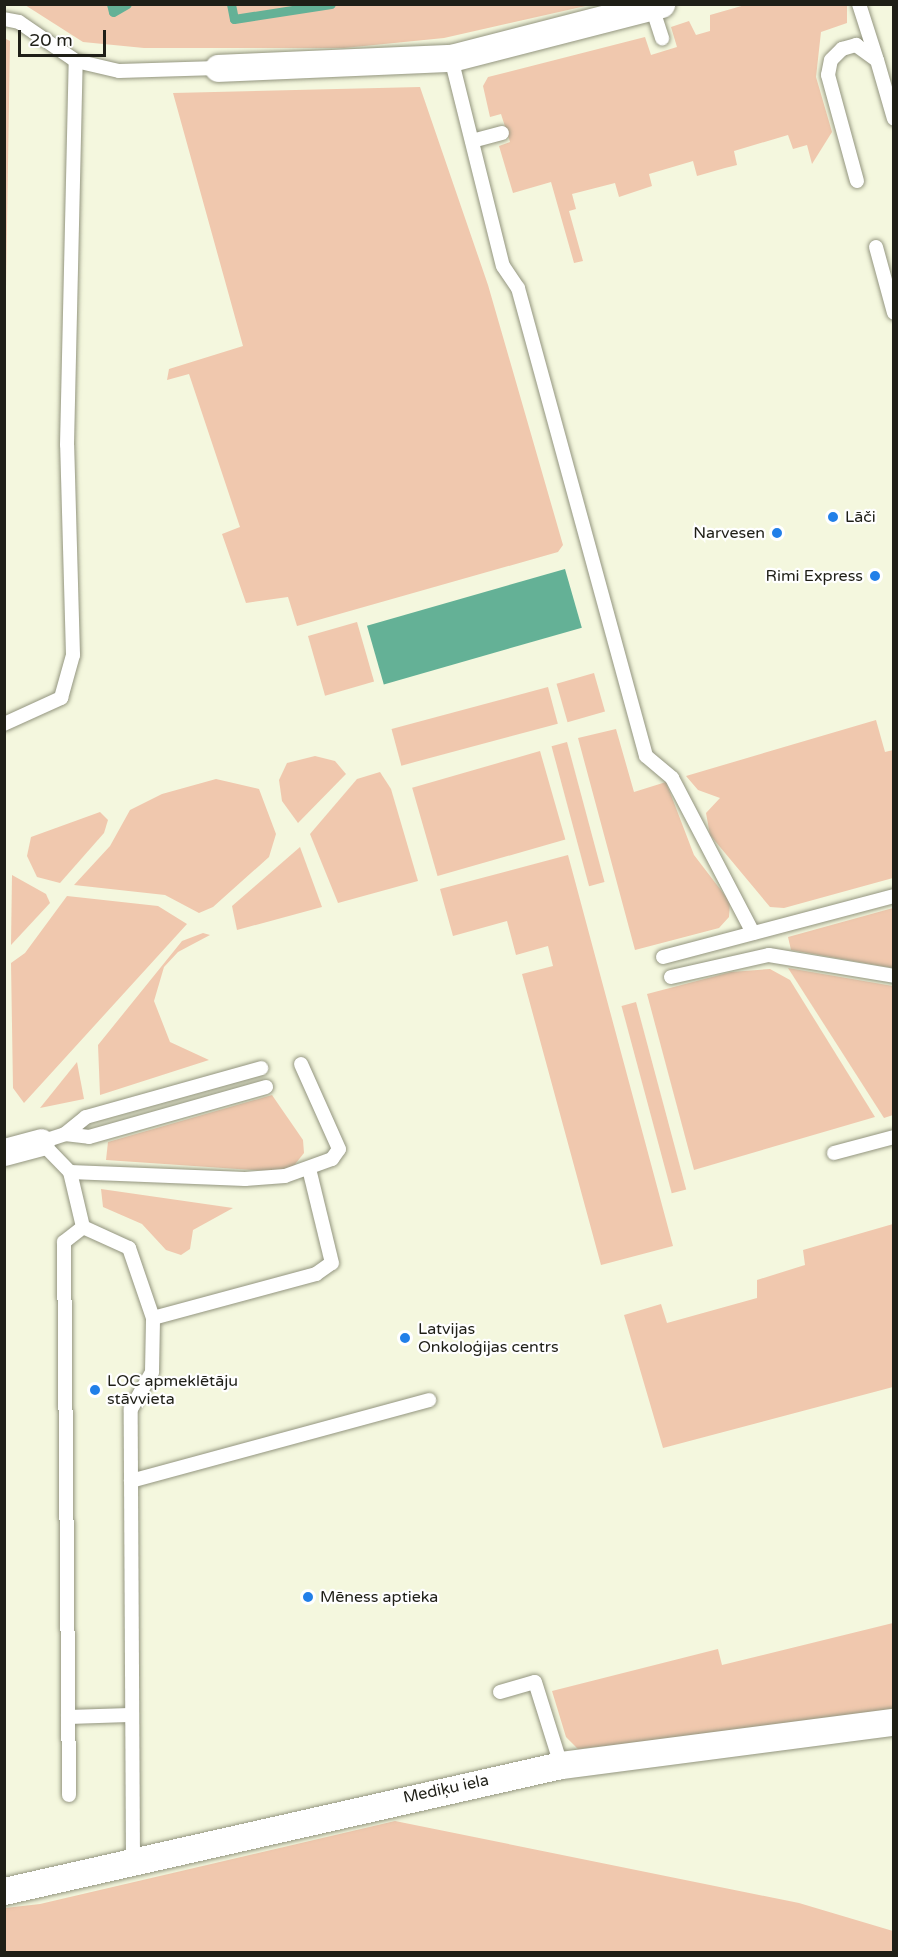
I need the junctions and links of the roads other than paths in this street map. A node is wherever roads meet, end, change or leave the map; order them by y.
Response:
1 (859, 4) edge
2 (647, 7) edge
3 (4, 19) edge
4 (662, 38) dead end
5 (451, 58) junction
6 (877, 60) junction
7 (76, 61) junction
8 (218, 68) joint
9 (894, 118) edge
10 (502, 133) dead end
11 (472, 141) junction
12 (857, 181) dead end
13 (876, 247) dead end
14 (894, 313) edge
15 (4, 724) edge
16 (894, 896) edge
17 (753, 933) junction
18 (663, 957) dead end
19 (894, 976) edge
20 (671, 977) dead end
21 (301, 1064) dead end
22 (261, 1068) dead end
23 (266, 1087) dead end
24 (894, 1137) edge
25 (53, 1138) junction
26 (4, 1152) edge
27 (834, 1153) dead end
28 (309, 1169) junction
29 (70, 1172) junction
30 (83, 1227) junction
31 (153, 1318) junction
32 (429, 1400) dead end
33 (131, 1481) junction
34 (501, 1692) dead end
35 (130, 1715) junction
36 (68, 1717) junction
37 (894, 1722) edge
38 (561, 1765) junction
39 (69, 1795) dead end
40 (133, 1860) junction
41 (4, 1891) edge

1 - 6 lane
2 - 4 lane
2 - 5 street
3 - 7 lane
5 - 8 street
5 - 11 lane
6 - 9 lane
6 - 12 lane
7 - 8 lane
7 - 15 lane
10 - 11 lane
11 - 17 lane
13 - 14 lane
16 - 17 lane
17 - 18 lane
19 - 20 lane
21 - 28 lane
22 - 25 lane
23 - 25 lane
24 - 27 lane
25 - 26 street
25 - 29 lane
28 - 29 lane
28 - 31 lane
29 - 30 lane
30 - 31 lane
30 - 36 lane
31 - 33 lane
32 - 33 lane
33 - 35 lane
34 - 38 lane
35 - 36 lane
35 - 40 lane
36 - 39 lane
37 - 38 street, Mediķu iela
38 - 40 street, Mediķu iela
40 - 41 street, Mediķu iela

